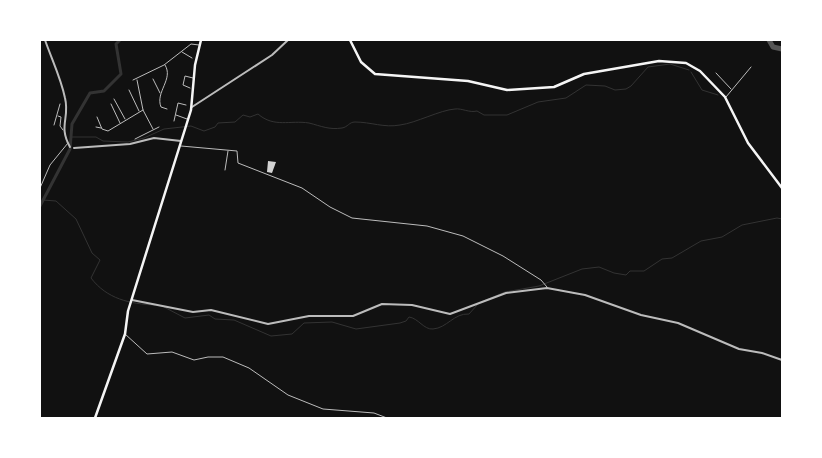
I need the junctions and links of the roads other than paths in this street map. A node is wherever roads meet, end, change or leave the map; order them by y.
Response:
1 (45, 40) edge
2 (202, 40) edge
3 (288, 40) edge
4 (350, 40) edge
5 (200, 45) junction
6 (182, 52) junction
7 (189, 54) dead end
8 (188, 57) junction
9 (192, 58) dead end
10 (164, 65) junction
11 (751, 67) dead end
12 (716, 73) dead end
13 (194, 79) junction
14 (133, 80) dead end
15 (137, 80) junction
16 (154, 80) dead end
17 (189, 86) dead end
18 (130, 90) dead end
19 (732, 90) junction
20 (161, 93) junction
21 (725, 97) junction
22 (60, 104) dead end
23 (186, 105) dead end
24 (192, 107) junction
25 (166, 108) dead end
26 (143, 110) junction
27 (140, 112) junction
28 (176, 115) junction
29 (57, 116) junction
30 (97, 119) dead end
31 (187, 119) junction
32 (125, 120) junction
33 (174, 121) dead end
34 (120, 123) junction
35 (54, 125) dead end
36 (96, 127) dead end
37 (160, 127) dead end
38 (102, 128) junction
39 (153, 129) junction
40 (63, 130) junction
41 (136, 138) dead end
42 (181, 141) junction
43 (68, 143) junction
44 (181, 146) junction
45 (228, 150) junction
46 (225, 170) dead end
47 (40, 188) edge
48 (782, 188) edge
49 (547, 288) junction
50 (131, 302) junction
51 (125, 334) junction
52 (782, 360) edge
53 (95, 418) edge
54 (387, 418) edge

1 - 40 street
2 - 5 main road
3 - 24 street
4 - 21 main road
5 - 6 street
5 - 13 main road
6 - 8 street
6 - 10 street
7 - 8 street
8 - 9 street
10 - 15 street
10 - 20 street
11 - 19 street
12 - 19 street
13 - 17 street
13 - 24 main road
14 - 15 street
15 - 26 street
16 - 20 street
18 - 27 street
19 - 21 street
20 - 25 street
21 - 48 main road
22 - 29 street
23 - 28 street
24 - 31 main road
26 - 27 street
26 - 39 street
27 - 32 street
28 - 31 street
28 - 33 street
29 - 35 street
29 - 40 street
30 - 38 street
31 - 42 main road
32 - 34 street
32 - 34 street
34 - 38 street
36 - 38 street
37 - 39 street
39 - 41 street
40 - 43 street
42 - 43 street
42 - 44 main road
43 - 47 street
44 - 45 street
44 - 50 main road
45 - 46 street
45 - 49 street
49 - 50 street
49 - 52 street
50 - 51 main road
51 - 53 main road
51 - 54 street

